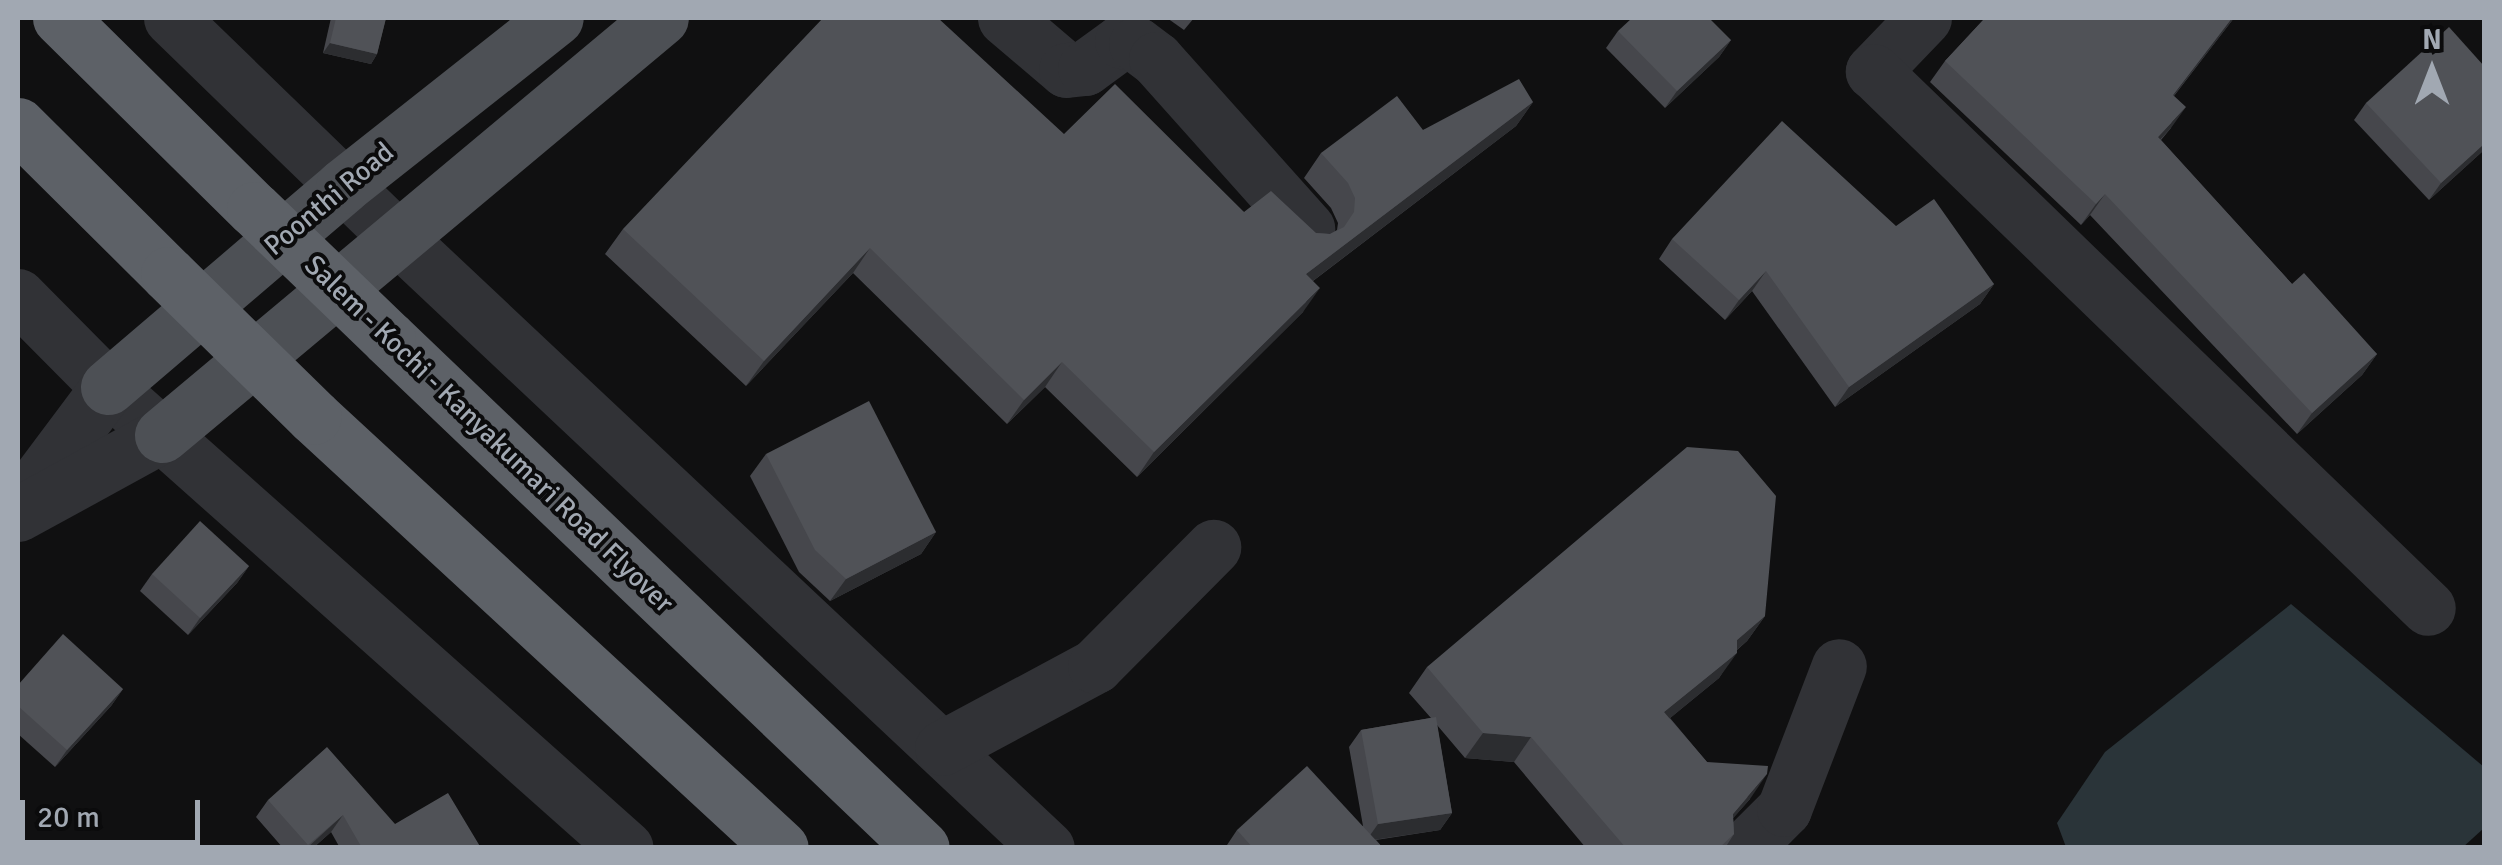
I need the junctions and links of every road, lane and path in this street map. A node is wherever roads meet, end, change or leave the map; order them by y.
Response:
1 (60, 18) edge
2 (170, 18) edge
3 (556, 18) edge
4 (661, 18) edge
5 (1005, 18) edge
6 (1924, 18) edge
7 (18, 125) edge
8 (343, 186) junction
9 (1308, 228) edge
10 (397, 237) junction
11 (18, 296) edge
12 (108, 387) junction
13 (162, 435) junction
14 (18, 511) edge
15 (1213, 547) dead end
16 (2428, 608) dead end
17 (1839, 666) dead end
18 (942, 748) junction
19 (626, 848) edge
20 (782, 848) edge
21 (922, 848) edge
22 (1047, 848) edge
23 (1745, 848) edge

1 - 21 highway, Salem - Kochi - Kanyakumari Road Flyover, bridge
2 - 8 street
3 - 8 main road, Poonthi Road
4 - 10 main road
5 - 9 street
6 - 16 street
7 - 20 highway, bridge
8 - 10 street
8 - 12 main road, Poonthi Road
10 - 13 main road
10 - 18 street
11 - 12 street
12 - 13 street
12 - 14 street
13 - 14 street
13 - 19 street
15 - 18 street
17 - 23 street
18 - 22 street

